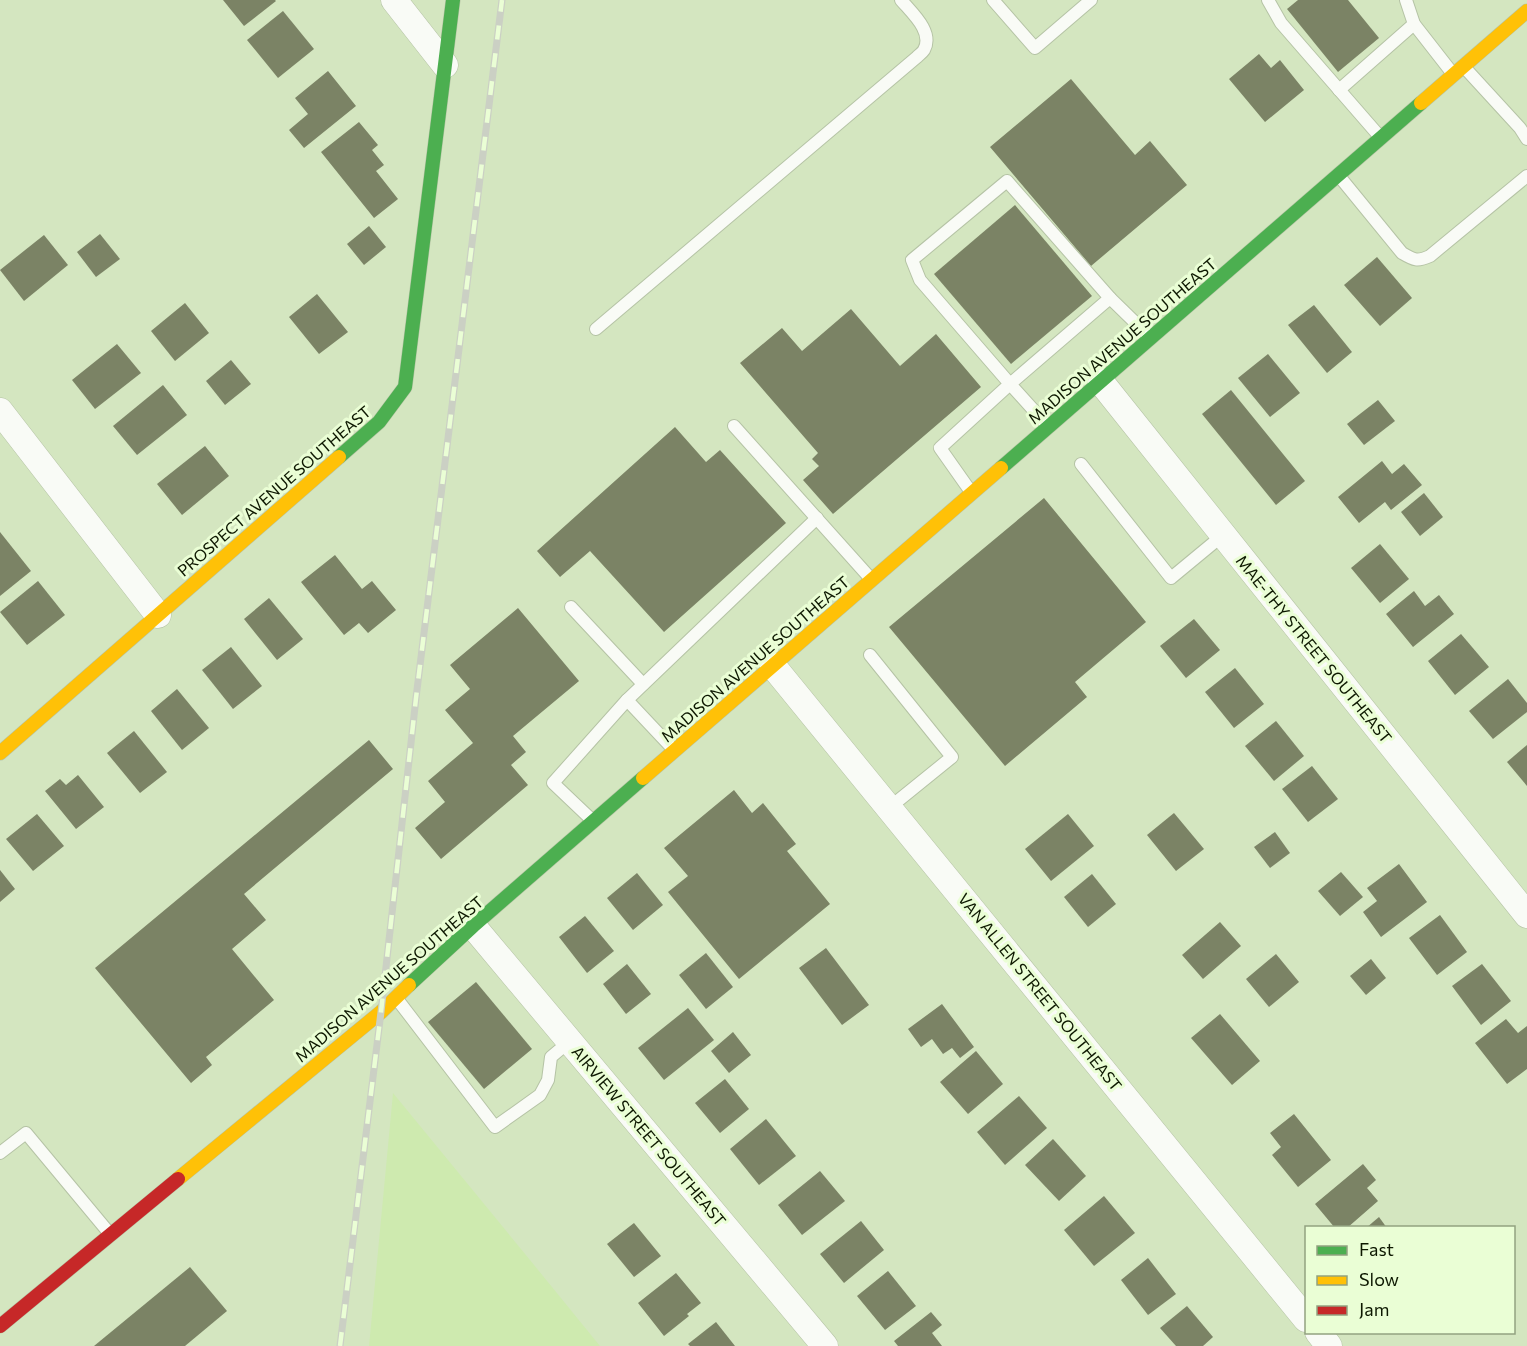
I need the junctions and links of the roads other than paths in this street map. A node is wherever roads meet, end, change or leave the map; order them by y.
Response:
1 (394, 0) edge
2 (453, 0) edge
3 (901, 0) edge
4 (993, 0) edge
5 (1091, 0) edge
6 (1268, 0) edge
7 (1406, 0) edge
8 (1527, 11) edge
9 (1414, 24) junction
10 (445, 65) junction
11 (1459, 70) junction
12 (1339, 90) junction
13 (1381, 138) junction
14 (1527, 139) edge
15 (1338, 175) junction
16 (1527, 176) edge
17 (1110, 298) junction
18 (596, 329) dead end
19 (1150, 338) junction
20 (1101, 382) junction
21 (1010, 384) junction
22 (0, 411) edge
23 (734, 426) dead end
24 (1049, 427) junction
25 (1081, 464) dead end
26 (972, 493) junction
27 (817, 518) junction
28 (1223, 535) junction
29 (872, 580) junction
30 (571, 607) dead end
31 (158, 615) junction
32 (870, 655) dead end
33 (773, 666) junction
34 (643, 684) junction
35 (627, 700) junction
36 (675, 750) junction
37 (0, 753) edge
38 (889, 808) junction
39 (593, 822) junction
40 (1527, 915) edge
41 (473, 926) junction
42 (396, 998) junction
43 (570, 1041) junction
44 (0, 1153) edge
45 (111, 1235) junction
46 (1305, 1317) edge
47 (0, 1326) edge
48 (1320, 1334) edge
49 (825, 1346) edge
50 (1329, 1346) edge

1 - 10 street
2 - 10 street, PROSPECT AVENUE SOUTHEAST
3 - 18 lane
4 - 5 lane
6 - 12 lane
7 - 9 lane
8 - 11 street, MADISON AVENUE SOUTHEAST
9 - 11 lane
9 - 12 lane
10 - 31 street, PROSPECT AVENUE SOUTHEAST
11 - 13 street, MADISON AVENUE SOUTHEAST
11 - 14 lane
12 - 13 lane
13 - 15 street, MADISON AVENUE SOUTHEAST
15 - 16 lane
15 - 19 street, MADISON AVENUE SOUTHEAST
17 - 19 lane
17 - 21 lane
17 - 21 lane
19 - 20 street, MADISON AVENUE SOUTHEAST
20 - 24 street, MADISON AVENUE SOUTHEAST
20 - 28 street, MAE-THY STREET SOUTHEAST
21 - 24 lane
21 - 26 lane
22 - 31 street
23 - 27 lane
24 - 26 street, MADISON AVENUE SOUTHEAST
25 - 28 lane
26 - 29 street, MADISON AVENUE SOUTHEAST
27 - 29 lane
27 - 34 lane
28 - 40 street, MAE-THY STREET SOUTHEAST
29 - 33 street, MADISON AVENUE SOUTHEAST
30 - 34 lane
31 - 37 street, PROSPECT AVENUE SOUTHEAST
32 - 38 lane
33 - 36 street, MADISON AVENUE SOUTHEAST
33 - 38 street, VAN ALLEN STREET SOUTHEAST
34 - 35 lane
35 - 36 lane
35 - 39 lane
36 - 39 street, MADISON AVENUE SOUTHEAST
38 - 46 street, VAN ALLEN STREET SOUTHEAST
39 - 41 street, MADISON AVENUE SOUTHEAST
41 - 42 street, MADISON AVENUE SOUTHEAST
41 - 43 street, AIRVIEW STREET SOUTHEAST
42 - 43 lane
42 - 45 street, MADISON AVENUE SOUTHEAST
43 - 49 street, AIRVIEW STREET SOUTHEAST
44 - 45 lane
45 - 47 street, MADISON AVENUE SOUTHEAST
48 - 50 street

